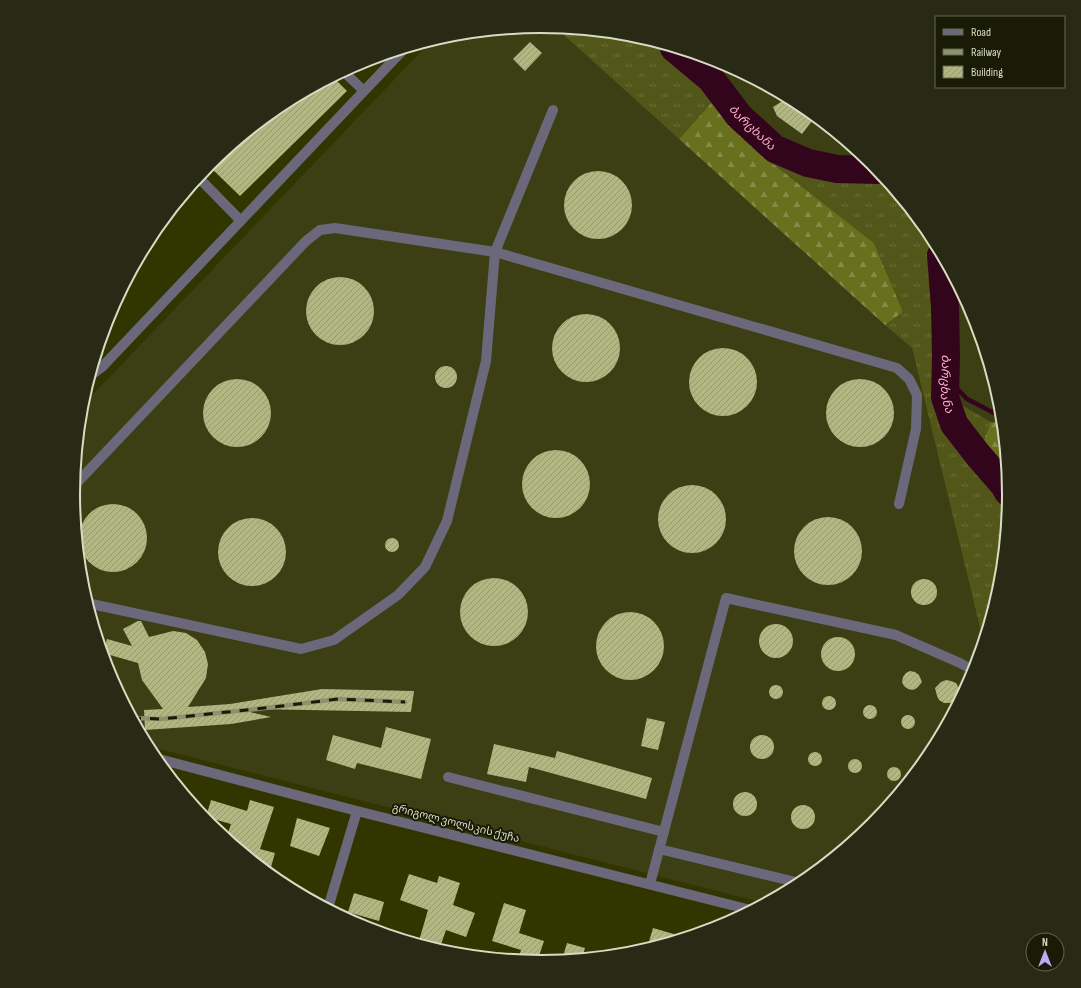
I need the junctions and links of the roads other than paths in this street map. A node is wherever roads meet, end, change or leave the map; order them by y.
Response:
1 (398, 55) edge
2 (348, 76) edge
3 (364, 91) junction
4 (553, 110) dead end
5 (202, 181) edge
6 (241, 221) junction
7 (495, 252) junction
8 (96, 371) edge
9 (80, 480) edge
10 (899, 504) dead end
11 (93, 604) edge
12 (967, 667) edge
13 (165, 761) edge
14 (448, 777) dead end
15 (357, 811) junction
16 (664, 832) junction
17 (659, 849) junction
18 (791, 881) edge
19 (650, 884) junction
20 (329, 903) edge
21 (742, 908) edge

1 - 3 street
2 - 3 street
3 - 6 street
4 - 7 street
5 - 6 street
6 - 8 street
7 - 9 street
7 - 10 street
7 - 11 street
12 - 16 street
13 - 15 street, გრიგოლ ვოლსკის ქუჩა
14 - 16 street
15 - 19 street, გრიგოლ ვოლსკის ქუჩა
15 - 20 street
16 - 17 street
17 - 18 street
17 - 19 street
19 - 21 street, გრიგოლ ვოლსკის ქუჩა

